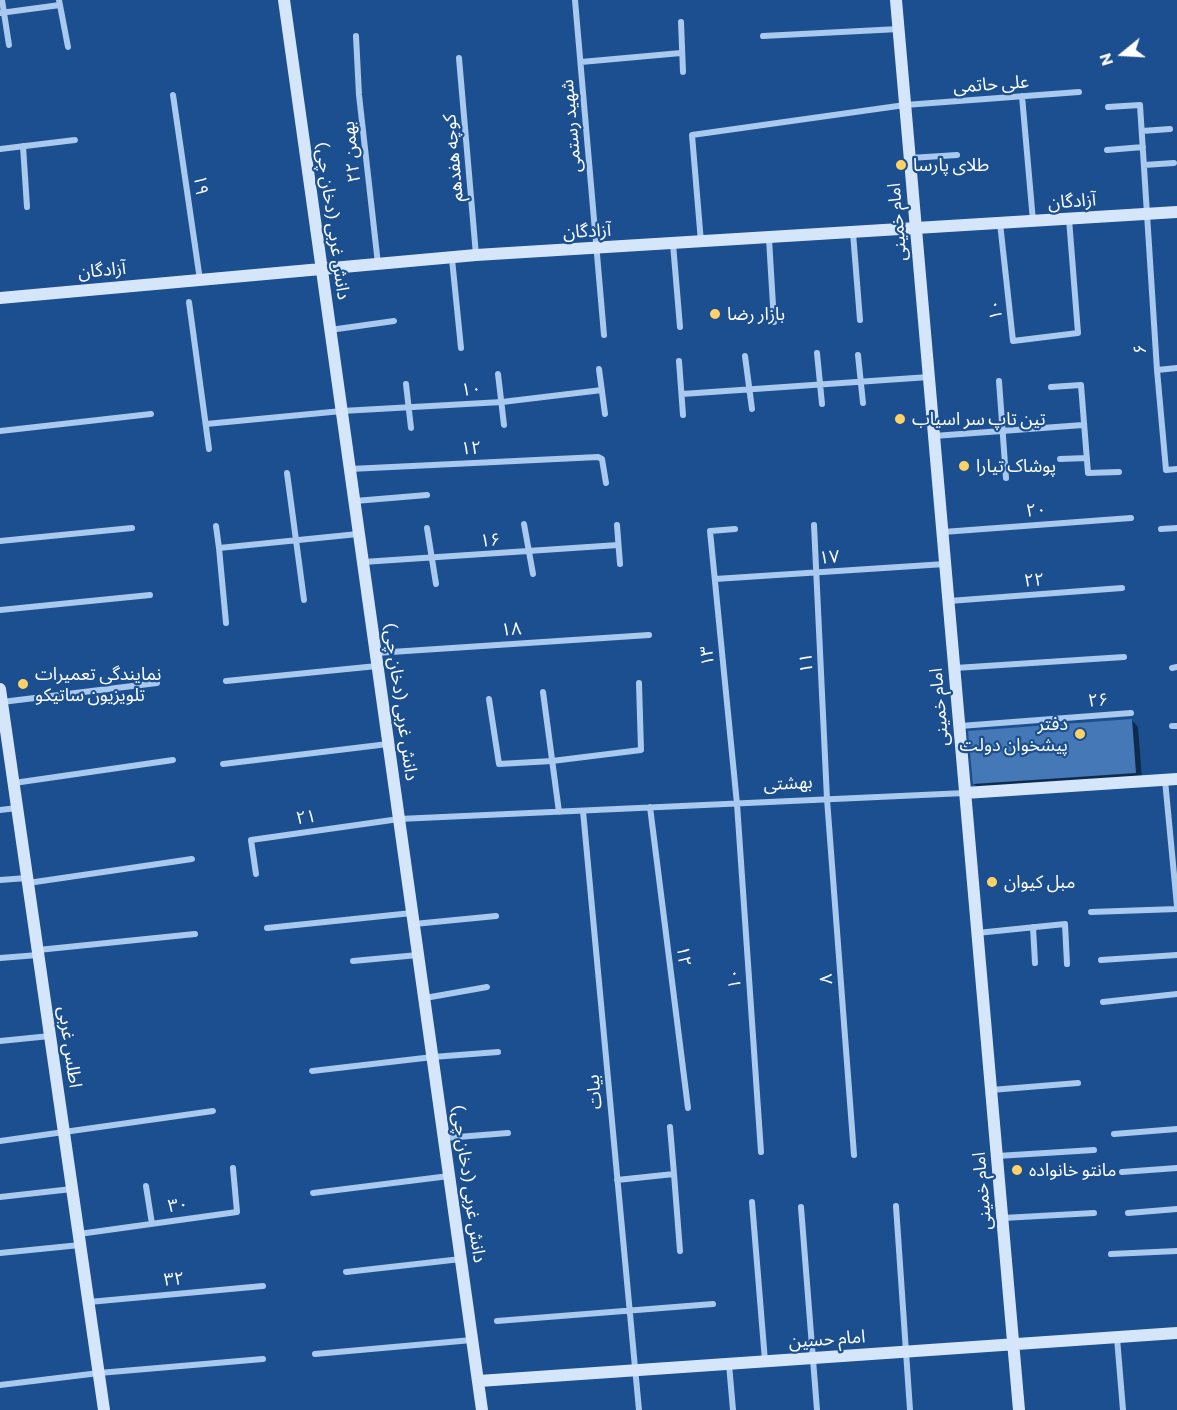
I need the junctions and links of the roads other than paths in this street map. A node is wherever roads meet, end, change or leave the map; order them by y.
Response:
1 (2, 0) edge
2 (284, 0) edge
3 (575, 0) edge
4 (896, 0) edge
5 (60, 3) edge
6 (2, 13) edge
7 (681, 22) dead end
8 (898, 29) junction
9 (356, 36) dead end
10 (763, 36) dead end
11 (9, 45) dead end
12 (68, 47) dead end
13 (681, 53) junction
14 (459, 58) dead end
15 (581, 62) junction
16 (683, 72) dead end
17 (1078, 92) dead end
18 (173, 95) dead end
19 (1022, 96) junction
20 (905, 105) junction
21 (1108, 107) dead end
22 (1170, 129) dead end
23 (1142, 130) junction
24 (75, 140) dead end
25 (22, 146) junction
26 (1143, 147) junction
27 (0, 149) edge
28 (1107, 150) dead end
29 (957, 155) dead end
30 (910, 158) junction
31 (1174, 163) dead end
32 (1144, 165) junction
33 (27, 207) dead end
34 (1177, 212) edge
35 (1146, 214) junction
36 (1069, 219) junction
37 (1033, 221) junction
38 (1000, 223) junction
39 (916, 229) junction
40 (853, 233) junction
41 (769, 239) junction
42 (701, 243) junction
43 (673, 244) junction
44 (596, 249) junction
45 (476, 255) junction
46 (452, 259) junction
47 (378, 264) junction
48 (322, 268) junction
49 (200, 280) junction
50 (0, 298) edge
51 (189, 302) dead end
52 (860, 320) dead end
53 (394, 321) dead end
54 (774, 322) dead end
55 (680, 327) dead end
56 (330, 330) junction
57 (604, 335) dead end
58 (461, 348) dead end
59 (817, 353) dead end
60 (858, 355) dead end
61 (746, 356) dead end
62 (680, 361) dead end
63 (1177, 368) edge
64 (599, 369) dead end
65 (1157, 370) junction
66 (498, 374) dead end
67 (929, 377) junction
68 (860, 381) junction
69 (999, 381) dead end
70 (406, 384) dead end
71 (820, 384) junction
72 (1051, 387) dead end
73 (749, 389) junction
74 (602, 390) junction
75 (682, 394) junction
76 (502, 402) junction
77 (863, 403) dead end
78 (822, 404) dead end
79 (409, 408) junction
80 (752, 409) dead end
81 (342, 411) junction
82 (151, 414) dead end
83 (604, 414) dead end
84 (683, 415) dead end
85 (206, 424) junction
86 (1083, 425) junction
87 (504, 426) dead end
88 (411, 428) dead end
89 (0, 430) edge
90 (1003, 431) junction
91 (934, 436) junction
92 (209, 449) dead end
93 (1087, 458) junction
94 (1060, 459) dead end
95 (350, 469) junction
96 (1177, 469) edge
97 (1119, 472) dead end
98 (287, 473) dead end
99 (1006, 478) dead end
100 (606, 483) dead end
101 (427, 495) dead end
102 (355, 501) junction
103 (1131, 518) dead end
104 (524, 524) dead end
105 (617, 525) dead end
106 (814, 525) dead end
107 (216, 526) dead end
108 (132, 528) dead end
109 (427, 528) dead end
110 (1177, 528) edge
111 (735, 529) dead end
112 (1161, 529) dead end
113 (943, 532) junction
114 (359, 534) junction
115 (297, 540) junction
116 (0, 541) edge
117 (618, 545) junction
118 (219, 548) junction
119 (529, 552) junction
120 (432, 559) junction
121 (363, 562) junction
122 (620, 564) dead end
123 (945, 564) junction
124 (816, 573) junction
125 (533, 574) dead end
126 (715, 579) junction
127 (436, 584) dead end
128 (1122, 588) dead end
129 (150, 595) dead end
130 (304, 600) dead end
131 (948, 601) junction
132 (0, 610) edge
133 (226, 623) dead end
134 (649, 635) dead end
135 (1124, 657) dead end
136 (377, 659) junction
137 (954, 668) junction
138 (226, 681) dead end
139 (639, 682) dead end
140 (157, 683) dead end
141 (0, 688) edge
142 (543, 692) dead end
143 (489, 699) dead end
144 (2, 702) junction
145 (1131, 713) dead end
146 (959, 726) junction
147 (389, 743) junction
148 (5, 759) edge
149 (173, 760) dead end
150 (552, 761) junction
151 (223, 764) dead end
152 (1171, 779) edge
153 (14, 783) junction
154 (965, 793) junction
155 (827, 800) junction
156 (737, 804) junction
157 (650, 807) junction
158 (17, 808) junction
159 (0, 810) edge
160 (583, 810) junction
161 (559, 812) junction
162 (399, 819) junction
163 (192, 859) dead end
164 (256, 874) dead end
165 (0, 880) edge
166 (28, 880) junction
167 (1176, 887) edge
168 (1177, 907) edge
169 (1091, 912) dead end
170 (496, 916) dead end
171 (414, 919) junction
172 (1033, 927) junction
173 (267, 928) dead end
174 (977, 933) junction
175 (195, 934) dead end
176 (38, 952) junction
177 (419, 955) junction
178 (1177, 955) edge
179 (0, 958) edge
180 (353, 960) dead end
181 (1101, 960) dead end
182 (1035, 963) dead end
183 (1067, 964) dead end
184 (487, 987) dead end
185 (1177, 994) edge
186 (425, 998) junction
187 (1103, 1002) dead end
188 (50, 1036) junction
189 (0, 1041) edge
190 (498, 1052) dead end
191 (433, 1057) junction
192 (312, 1071) dead end
193 (1078, 1083) dead end
194 (991, 1090) junction
195 (688, 1108) dead end
196 (213, 1111) dead end
197 (670, 1127) dead end
198 (1177, 1129) edge
199 (508, 1133) dead end
200 (65, 1134) junction
201 (1114, 1134) dead end
202 (444, 1138) junction
203 (0, 1141) edge
204 (1094, 1150) dead end
205 (761, 1152) dead end
206 (854, 1155) dead end
207 (997, 1156) junction
208 (233, 1168) dead end
209 (1177, 1168) edge
210 (1122, 1172) dead end
211 (674, 1174) junction
212 (450, 1176) junction
213 (617, 1180) junction
214 (146, 1186) dead end
215 (72, 1189) junction
216 (313, 1193) dead end
217 (0, 1197) edge
218 (752, 1202) dead end
219 (896, 1206) dead end
220 (801, 1207) dead end
221 (1177, 1209) edge
222 (1094, 1213) dead end
223 (1128, 1213) dead end
224 (1002, 1218) junction
225 (152, 1224) junction
226 (80, 1240) junction
227 (681, 1251) dead end
228 (1177, 1251) edge
229 (0, 1253) edge
230 (1111, 1254) dead end
231 (462, 1259) junction
232 (346, 1272) dead end
233 (262, 1286) dead end
234 (89, 1302) junction
235 (713, 1304) dead end
236 (629, 1310) junction
237 (497, 1321) dead end
238 (1177, 1334) edge
239 (1117, 1338) junction
240 (473, 1340) junction
241 (1013, 1344) junction
242 (907, 1352) junction
243 (315, 1354) dead end
244 (815, 1358) junction
245 (263, 1359) dead end
246 (765, 1361) junction
247 (729, 1364) junction
248 (635, 1370) junction
249 (99, 1373) junction
250 (479, 1381) junction
251 (0, 1384) edge
252 (104, 1410) edge
253 (482, 1410) edge
254 (639, 1410) edge
255 (732, 1410) edge
256 (818, 1410) edge
257 (910, 1410) edge
258 (1019, 1410) edge
259 (1123, 1410) edge

1 - 6 street
2 - 48 street, دانش غربی (دخان چی)
3 - 15 street, شهید رستمی
4 - 8 street, امام خمینی
5 - 6 street
5 - 12 street
6 - 11 street
7 - 13 street
8 - 10 street
8 - 20 street, امام خمینی
9 - 47 street, ۲۲ بهمن
13 - 15 street
13 - 16 street
14 - 45 street, کوچه هفدهم
15 - 44 street, شهید رستمی
17 - 19 street, علی حاتمی
18 - 49 street, ۱۹
19 - 20 street, علی حاتمی
19 - 37 street
20 - 30 street, امام خمینی
20 - 42 street, علی حاتمی
21 - 23 street
22 - 23 street
23 - 26 street
24 - 25 street
25 - 27 street
25 - 33 street
26 - 28 street
26 - 32 street
29 - 30 street
30 - 39 street, امام خمینی
31 - 32 street
32 - 35 street
34 - 35 street, آزادگان
35 - 36 street, آزادگان
35 - 65 street, ۶
36 - 37 street, آزادگان
36 - 38 street, ۱۰
37 - 38 street, آزادگان
38 - 39 street, آزادگان
39 - 40 street, آزادگان
39 - 67 street, امام خمینی
40 - 41 street, آزادگان
40 - 52 street
41 - 42 street, آزادگان
41 - 54 street
42 - 43 street, آزادگان
43 - 44 street, آزادگان
43 - 55 street
44 - 45 street, آزادگان
44 - 57 street, شهید رستمی
45 - 46 street, آزادگان
46 - 47 street, آزادگان
46 - 58 street
47 - 48 street, آزادگان
48 - 49 street, آزادگان
48 - 56 street, دانش غربی (دخان چی)
49 - 50 street, آزادگان
51 - 85 street
53 - 56 street
56 - 81 street, دانش غربی (دخان چی)
59 - 71 street
60 - 68 street
61 - 73 street
62 - 75 street
63 - 65 street
64 - 74 street
65 - 96 street, ۶
66 - 76 street
67 - 68 street
67 - 91 street, امام خمینی
68 - 71 street
68 - 77 street
69 - 90 street
70 - 79 street
71 - 73 street
71 - 78 street
72 - 86 street
73 - 75 street
73 - 80 street
74 - 76 street, ۱۰
74 - 83 street
75 - 84 street
76 - 79 street, ۱۰
76 - 87 street
79 - 81 street, ۱۰
79 - 88 street
81 - 85 street, ۱۰
81 - 95 street, دانش غربی (دخان چی)
82 - 89 street
85 - 92 street
86 - 90 street
86 - 93 street
90 - 91 street
90 - 99 street
91 - 113 street, امام خمینی
93 - 94 street
93 - 97 street
95 - 100 street, ۱۲
95 - 102 street, دانش غربی (دخان چی)
98 - 115 street
101 - 102 street
102 - 114 street, دانش غربی (دخان چی)
103 - 113 street, ۲۰
104 - 119 street
105 - 117 street
106 - 124 street, ۱۱
107 - 118 street
108 - 116 street
109 - 120 street
110 - 112 street
111 - 126 street, ۱۳
113 - 123 street, امام خمینی
114 - 115 street
114 - 121 street, دانش غربی (دخان چی)
115 - 118 street
115 - 130 street
117 - 119 street, ۱۶
117 - 122 street
118 - 133 street
119 - 120 street, ۱۶
119 - 125 street
120 - 121 street, ۱۶
120 - 127 street
121 - 136 street, دانش غربی (دخان چی)
123 - 124 street, ۱۷
123 - 131 street, امام خمینی
124 - 126 street, ۱۷
124 - 155 street, ۱۱
126 - 156 street, ۱۳
128 - 131 street, ۲۲
129 - 132 street
131 - 137 street, امام خمینی
134 - 136 street, ۱۸
135 - 137 street
136 - 138 street
136 - 147 street, دانش غربی (دخان چی)
137 - 146 street, امام خمینی
139 - 150 street
140 - 144 street
141 - 144 street, اطلس غربی
142 - 150 street
143 - 150 street
144 - 148 street, اطلس غربی
145 - 146 street, ۲۶
146 - 154 street, امام خمینی
147 - 151 street
147 - 162 street, دانش غربی (دخان چی)
148 - 153 street, اطلس غربی
149 - 153 street
150 - 161 street
152 - 154 street, بهشتی
152 - 167 street
153 - 158 street, اطلس غربی
154 - 155 street, بهشتی
154 - 174 street, امام خمینی
155 - 156 street, بهشتی
155 - 206 street, ۸
156 - 157 street, بهشتی
156 - 205 street, ۱۰
157 - 160 street, بهشتی
157 - 195 street, ۱۲
158 - 159 street
158 - 166 street, اطلس غربی
160 - 161 street, بهشتی
160 - 213 street, بیات
161 - 162 street, بهشتی
162 - 164 street, ۲۱
162 - 171 street, دانش غربی (دخان چی)
163 - 166 street
165 - 166 street
166 - 176 street, اطلس غربی
167 - 168 street
168 - 169 street
170 - 171 street
171 - 173 street
171 - 177 street, دانش غربی (دخان چی)
172 - 174 street
172 - 182 street
172 - 183 street
174 - 194 street, امام خمینی
175 - 176 street
176 - 179 street
176 - 188 street, اطلس غربی
177 - 180 street
177 - 186 street, دانش غربی (دخان چی)
178 - 181 street
184 - 186 street
185 - 187 street
186 - 191 street, دانش غربی (دخان چی)
188 - 189 street
188 - 200 street, اطلس غربی
190 - 191 street
191 - 192 street
191 - 202 street, دانش غربی (دخان چی)
193 - 194 street
194 - 207 street, امام خمینی
196 - 200 street
197 - 211 street
198 - 201 street
199 - 202 street
200 - 203 street
200 - 215 street, اطلس غربی
202 - 212 street, دانش غربی (دخان چی)
204 - 207 street
207 - 224 street, امام خمینی
208 - 225 street, ۳۰
209 - 210 street
211 - 213 street
211 - 227 street
212 - 216 street
212 - 231 street, دانش غربی (دخان چی)
213 - 236 street, بیات
214 - 225 street
215 - 217 street
215 - 226 street, اطلس غربی
218 - 246 street
219 - 242 street
220 - 244 street
221 - 223 street
222 - 224 street
224 - 241 street, امام خمینی
225 - 226 street, ۳۰
226 - 229 street, ۳۰
226 - 234 street, اطلس غربی
228 - 230 street
231 - 232 street
231 - 240 street, دانش غربی (دخان چی)
233 - 234 street, ۳۲
234 - 249 street, اطلس غربی
235 - 236 street
236 - 237 street
236 - 248 street, بیات
238 - 239 street, امام حسین
239 - 241 street, امام حسین
239 - 259 street
240 - 243 street
240 - 250 street, دانش غربی (دخان چی)
241 - 242 street, امام حسین
241 - 258 street, امام خمینی
242 - 244 street, امام حسین
242 - 257 street
244 - 246 street, امام حسین
244 - 256 street
245 - 249 street
246 - 247 street, امام حسین
247 - 248 street, امام حسین
247 - 255 street
248 - 250 street, امام حسین
248 - 254 street
249 - 251 street
249 - 252 street, اطلس غربی
250 - 253 street, دانش غربی (دخان چی)

